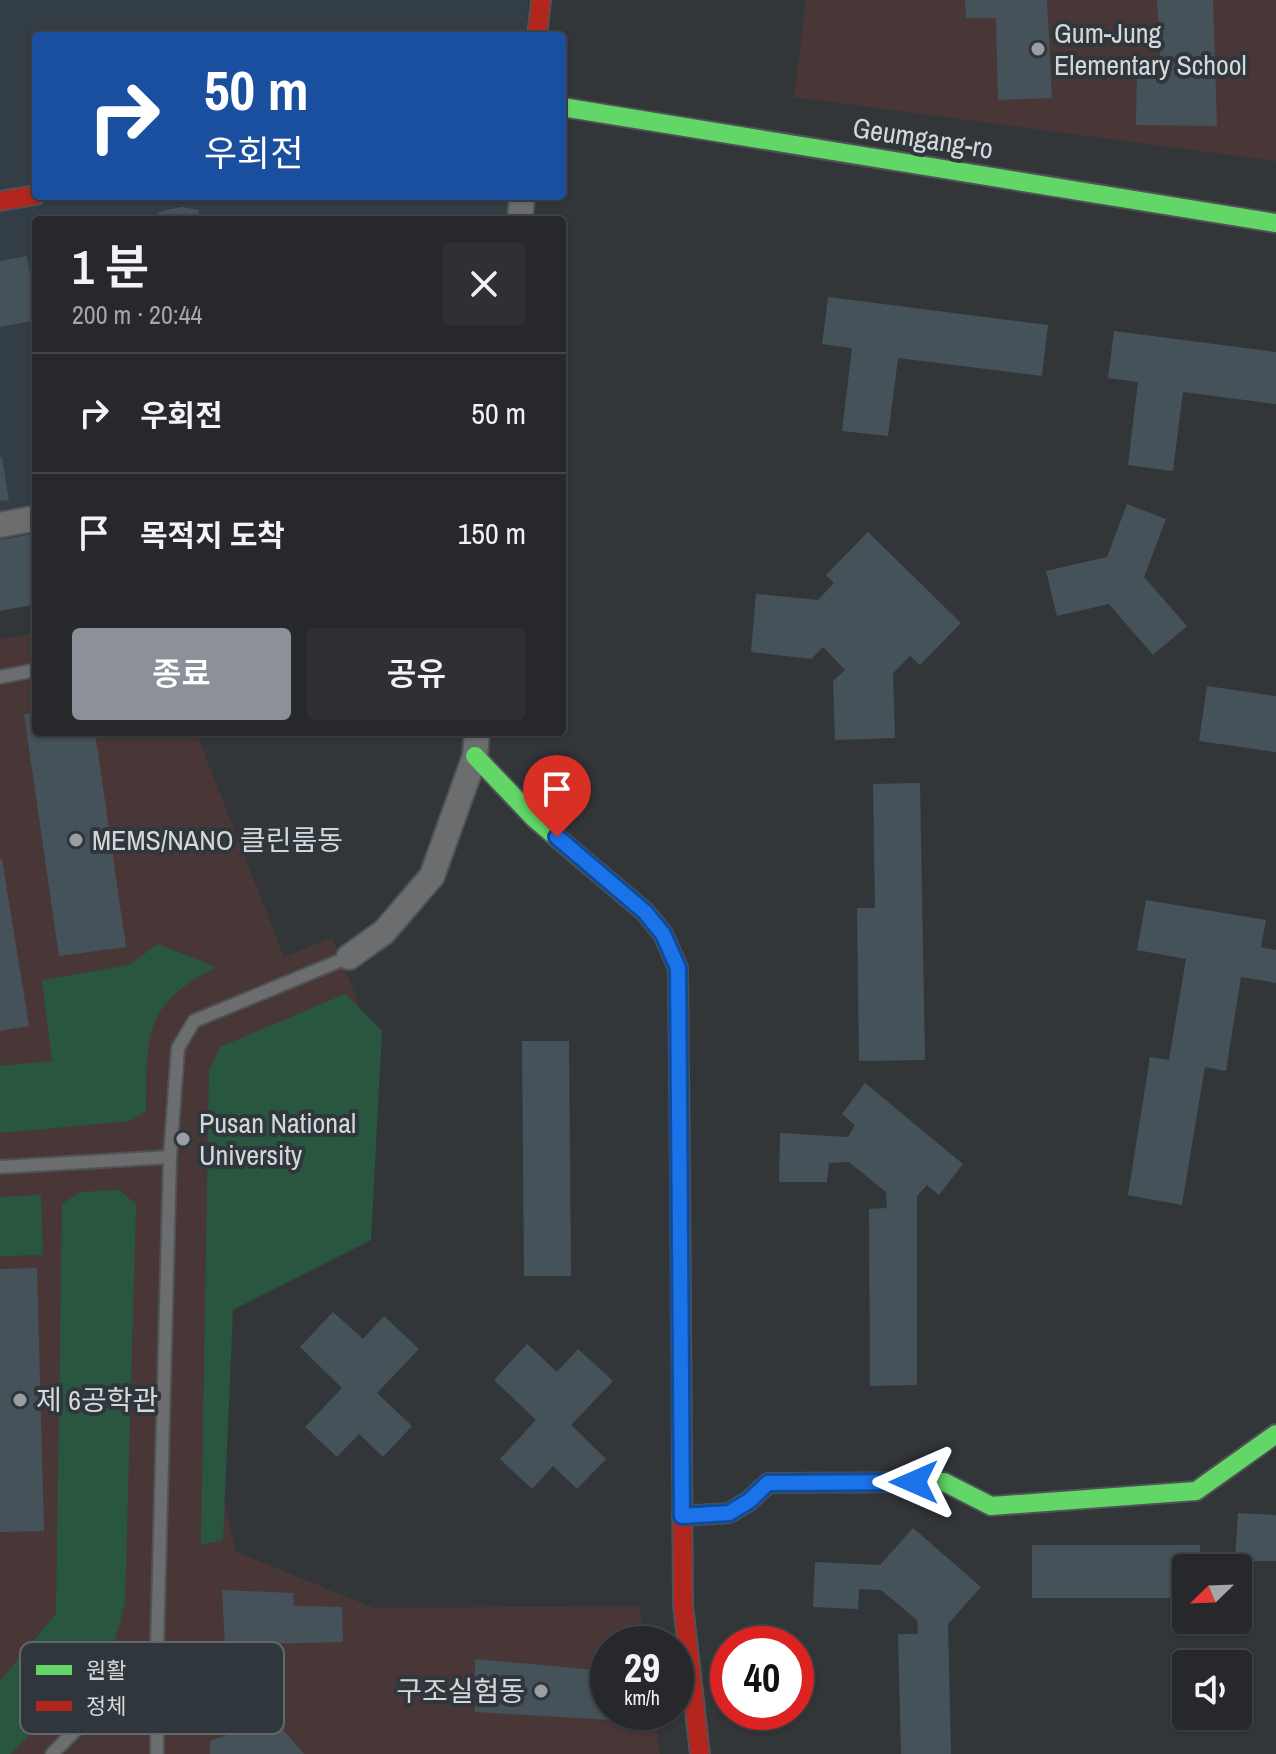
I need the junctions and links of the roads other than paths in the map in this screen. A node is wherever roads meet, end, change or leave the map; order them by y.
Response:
1 (541, 0) edge
2 (537, 32) edge
3 (566, 108) edge
4 (32, 196) edge
5 (0, 201) edge
6 (1276, 223) edge
7 (32, 519) edge
8 (0, 525) edge
9 (32, 671) edge
10 (0, 677) edge
11 (476, 744) edge
12 (349, 957) joint
13 (170, 1157) junction
14 (0, 1167) edge
15 (1276, 1434) edge
16 (682, 1516) junction
17 (157, 1642) edge
18 (72, 1734) edge
19 (52, 1754) edge
20 (700, 1754) edge

1 - 2 street
3 - 6 street, Geumgang-ro
4 - 5 street
7 - 8 street
9 - 10 lane
11 - 12 street
11 - 16 street
12 - 13 lane
13 - 14 lane
13 - 17 lane
15 - 16 street
16 - 20 street
18 - 19 lane

